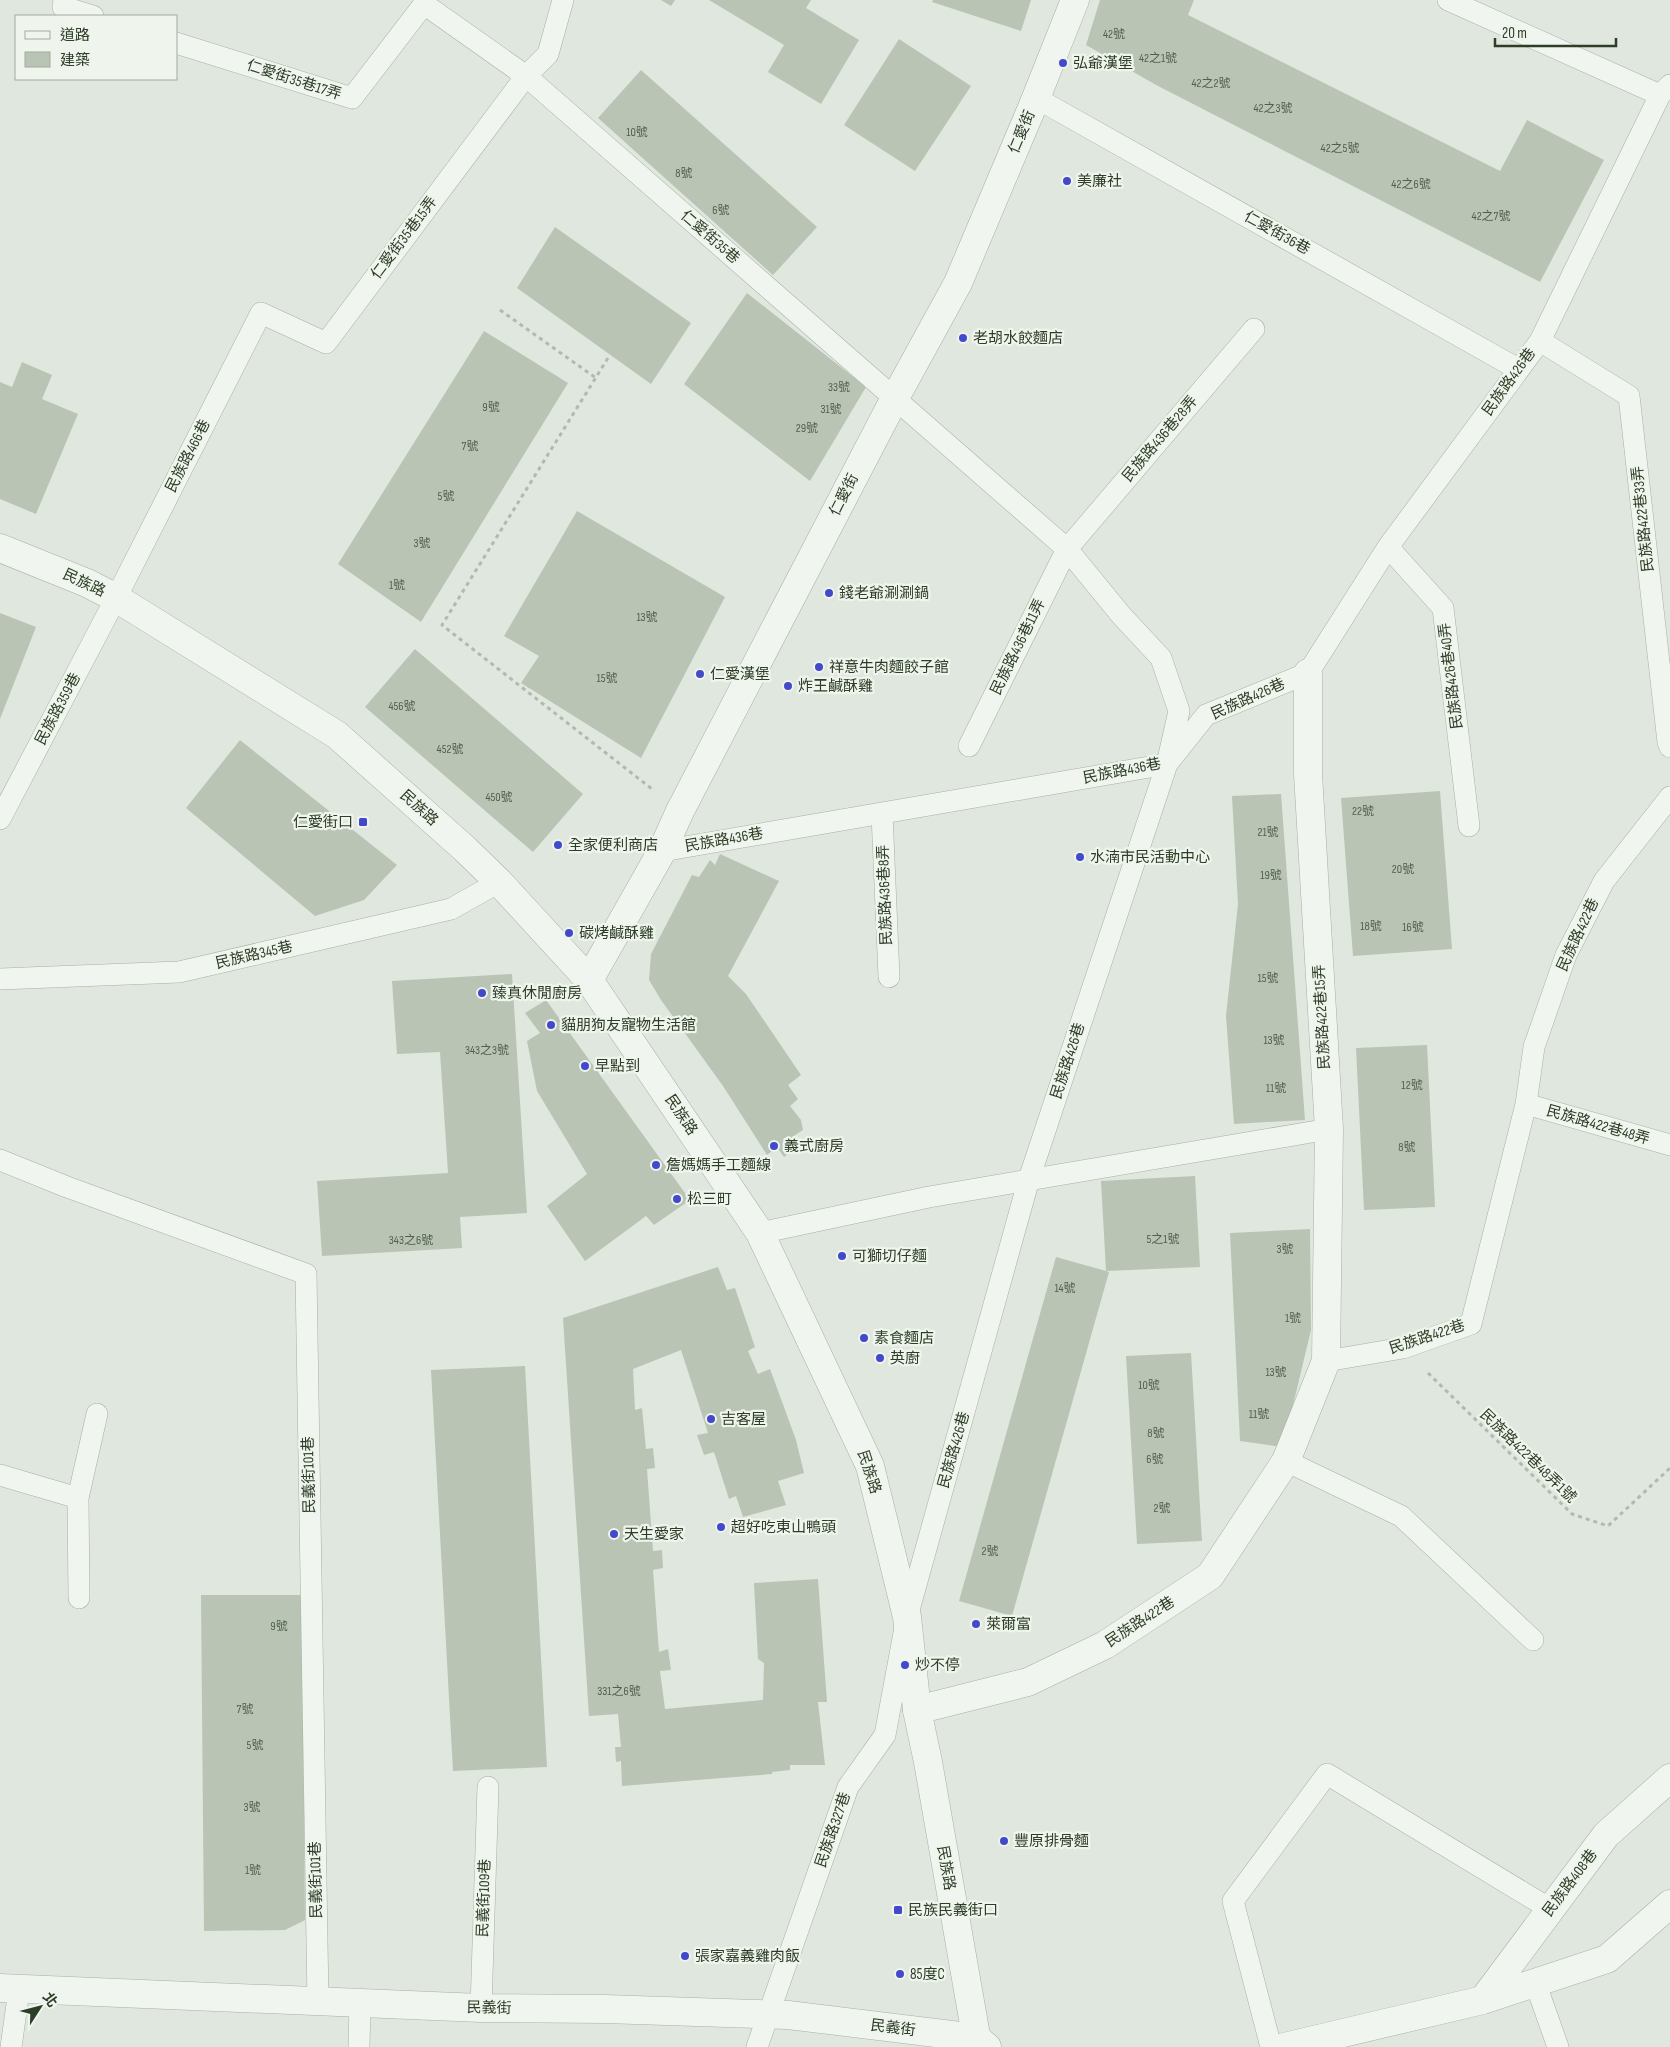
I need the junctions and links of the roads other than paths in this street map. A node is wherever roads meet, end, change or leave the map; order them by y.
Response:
1 (562, 0) edge
2 (1075, 0) edge
3 (1448, 0) edge
4 (422, 2) edge
5 (61, 8) edge
6 (89, 15) edge
7 (178, 44) edge
8 (526, 76) junction
9 (1665, 90) edge
10 (1036, 98) junction
11 (261, 313) joint
12 (1254, 329) dead end
13 (1540, 341) junction
14 (1518, 369) junction
15 (895, 398) junction
16 (1388, 547) junction
17 (0, 548) edge
18 (1067, 549) junction
19 (116, 598) junction
20 (1308, 673) junction
21 (969, 746) dead end
22 (1670, 746) edge
23 (1167, 764) junction
24 (1670, 797) edge
25 (882, 814) junction
26 (0, 819) edge
27 (1469, 826) dead end
28 (662, 851) junction
29 (499, 882) junction
30 (888, 977) dead end
31 (0, 978) edge
32 (589, 980) junction
33 (1526, 1104) junction
34 (1329, 1129) junction
35 (1670, 1145) edge
36 (0, 1160) edge
37 (1029, 1179) junction
38 (760, 1233) junction
39 (1326, 1361) junction
40 (97, 1414) dead end
41 (1286, 1461) junction
42 (0, 1475) edge
43 (78, 1498) junction
44 (79, 1598) dead end
45 (907, 1617) junction
46 (1533, 1640) dead end
47 (916, 1710) junction
48 (1670, 1778) edge
49 (488, 1787) dead end
50 (1670, 1904) edge
51 (1550, 1909) junction
52 (1535, 1982) junction
53 (9, 1989) edge
54 (1483, 2000) junction
55 (318, 2002) junction
56 (360, 2004) junction
57 (481, 2008) junction
58 (769, 2015) junction
59 (980, 2044) edge
60 (11, 2047) edge
61 (359, 2047) edge
62 (758, 2047) edge
63 (1271, 2047) edge
64 (1284, 2047) edge
65 (1558, 2047) edge

1 - 8 lane
2 - 10 street, 仁愛街
3 - 9 lane
4 - 7 lane, 仁愛街35巷17弄
4 - 8 lane, 仁愛街35巷17弄
5 - 6 lane
8 - 11 lane, 仁愛街35巷15弄
8 - 15 lane, 仁愛街35巷
9 - 13 lane, 民族路426巷
10 - 14 lane, 仁愛街36巷
10 - 15 street, 仁愛街
11 - 19 lane, 民族路466巷
12 - 18 lane, 民族路436巷28弄
13 - 14 lane, 民族路426巷
13 - 22 lane, 民族路422巷33弄
14 - 16 lane, 民族路426巷
15 - 18 lane, 民族路436巷
15 - 28 street, 仁愛街
16 - 20 lane, 民族路426巷
16 - 27 lane, 民族路426巷40弄
17 - 19 street, 民族路
18 - 21 lane, 民族路436巷11弄
18 - 23 lane, 民族路436巷
19 - 26 lane, 民族路359巷
19 - 29 street, 民族路
20 - 23 lane, 民族路426巷
20 - 34 street, 民族路422巷15弄
23 - 25 lane, 民族路436巷
23 - 37 lane, 民族路426巷
24 - 33 lane, 民族路422巷
25 - 28 lane, 民族路436巷
25 - 30 lane, 民族路436巷8弄
28 - 32 street, 仁愛街
29 - 31 lane, 民族路345巷
29 - 32 street, 民族路
32 - 38 street, 民族路
33 - 35 lane, 民族路422巷48弄
33 - 39 lane, 民族路422巷
34 - 37 lane
34 - 39 street, 民族路422巷15弄
36 - 55 lane, 民義街101巷
37 - 38 lane
37 - 45 lane, 民族路426巷
38 - 45 street, 民族路
39 - 41 street, 民族路422巷
40 - 43 lane
41 - 46 lane
41 - 47 street, 民族路422巷
42 - 43 lane
43 - 44 lane
45 - 47 street, 民族路
45 - 58 lane, 民族路327巷
47 - 59 street, 民族路
48 - 51 street, 民族路408巷
49 - 57 lane, 民義街109巷
50 - 52 street
51 - 54 street, 民族路408巷
51 - 63 lane
52 - 54 street
52 - 65 lane
53 - 55 street, 民義街
53 - 60 lane
54 - 64 street
55 - 56 street, 民義街
56 - 57 street, 民義街
56 - 61 lane
57 - 58 street, 民義街
58 - 59 street, 民義街
58 - 62 lane, 民族路327巷

